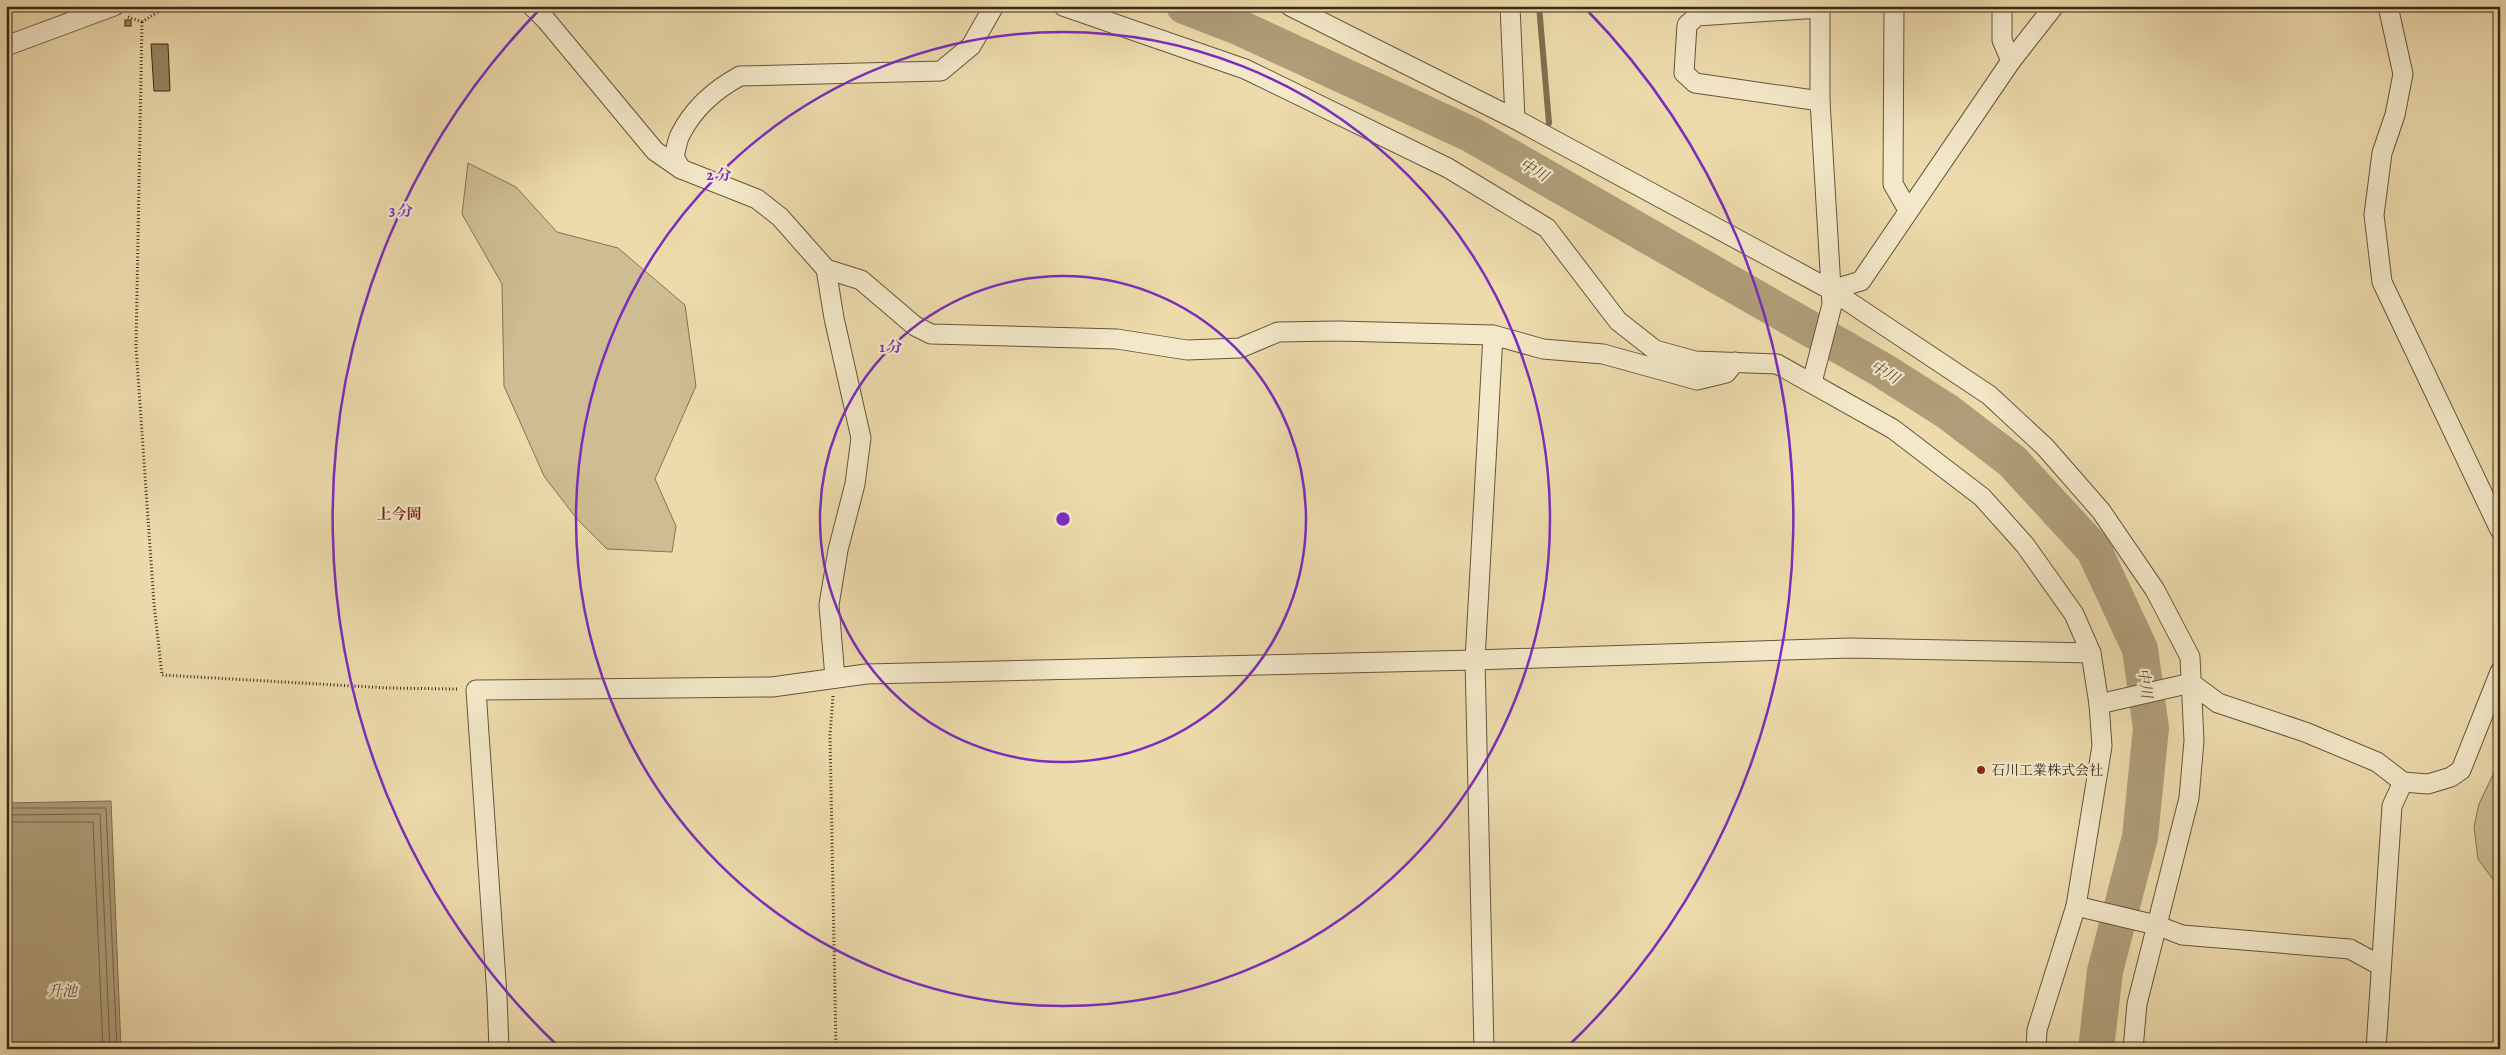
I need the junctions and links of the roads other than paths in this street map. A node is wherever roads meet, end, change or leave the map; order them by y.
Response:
1 (114, 6) edge
2 (532, 6) edge
3 (994, 6) edge
4 (1063, 6) edge
5 (1290, 6) edge
6 (1510, 6) edge
7 (1894, 6) edge
8 (2002, 6) edge
9 (2054, 6) edge
10 (2388, 6) edge
11 (1820, 7) edge
12 (6, 46) edge
13 (2011, 61) junction
14 (1820, 101) junction
15 (1515, 119) junction
16 (682, 169) junction
17 (1908, 210) junction
18 (826, 269) junction
19 (1831, 298) junction
20 (1493, 335) junction
21 (1735, 362) junction
22 (1814, 375) junction
23 (2500, 530) edge
24 (2091, 653) junction
25 (1475, 660) junction
26 (2500, 672) edge
27 (835, 678) junction
28 (2191, 683) junction
29 (2099, 704) junction
30 (2403, 782) junction
31 (2076, 906) junction
32 (2156, 925) junction
33 (2382, 966) junction
34 (499, 1049) edge
35 (1484, 1049) edge
36 (2036, 1049) edge
37 (2133, 1049) edge
38 (2376, 1049) edge

1 - 12 street
2 - 16 street
3 - 16 street
4 - 21 street
5 - 15 street
6 - 15 street
7 - 17 street
8 - 13 street
9 - 13 street
10 - 23 street
11 - 14 street
11 - 14 street
13 - 17 street
14 - 19 street
15 - 19 street
16 - 18 street
17 - 19 street
18 - 20 street
18 - 27 street
19 - 22 street
19 - 28 street
20 - 21 street
20 - 25 street
21 - 22 street
22 - 24 street
24 - 25 street
24 - 29 street
25 - 27 street
25 - 35 street
26 - 30 street
27 - 34 street
28 - 29 street
28 - 30 street
28 - 32 street
29 - 31 street
30 - 33 street
31 - 32 street
31 - 36 street
32 - 33 street
32 - 37 street
33 - 38 street

